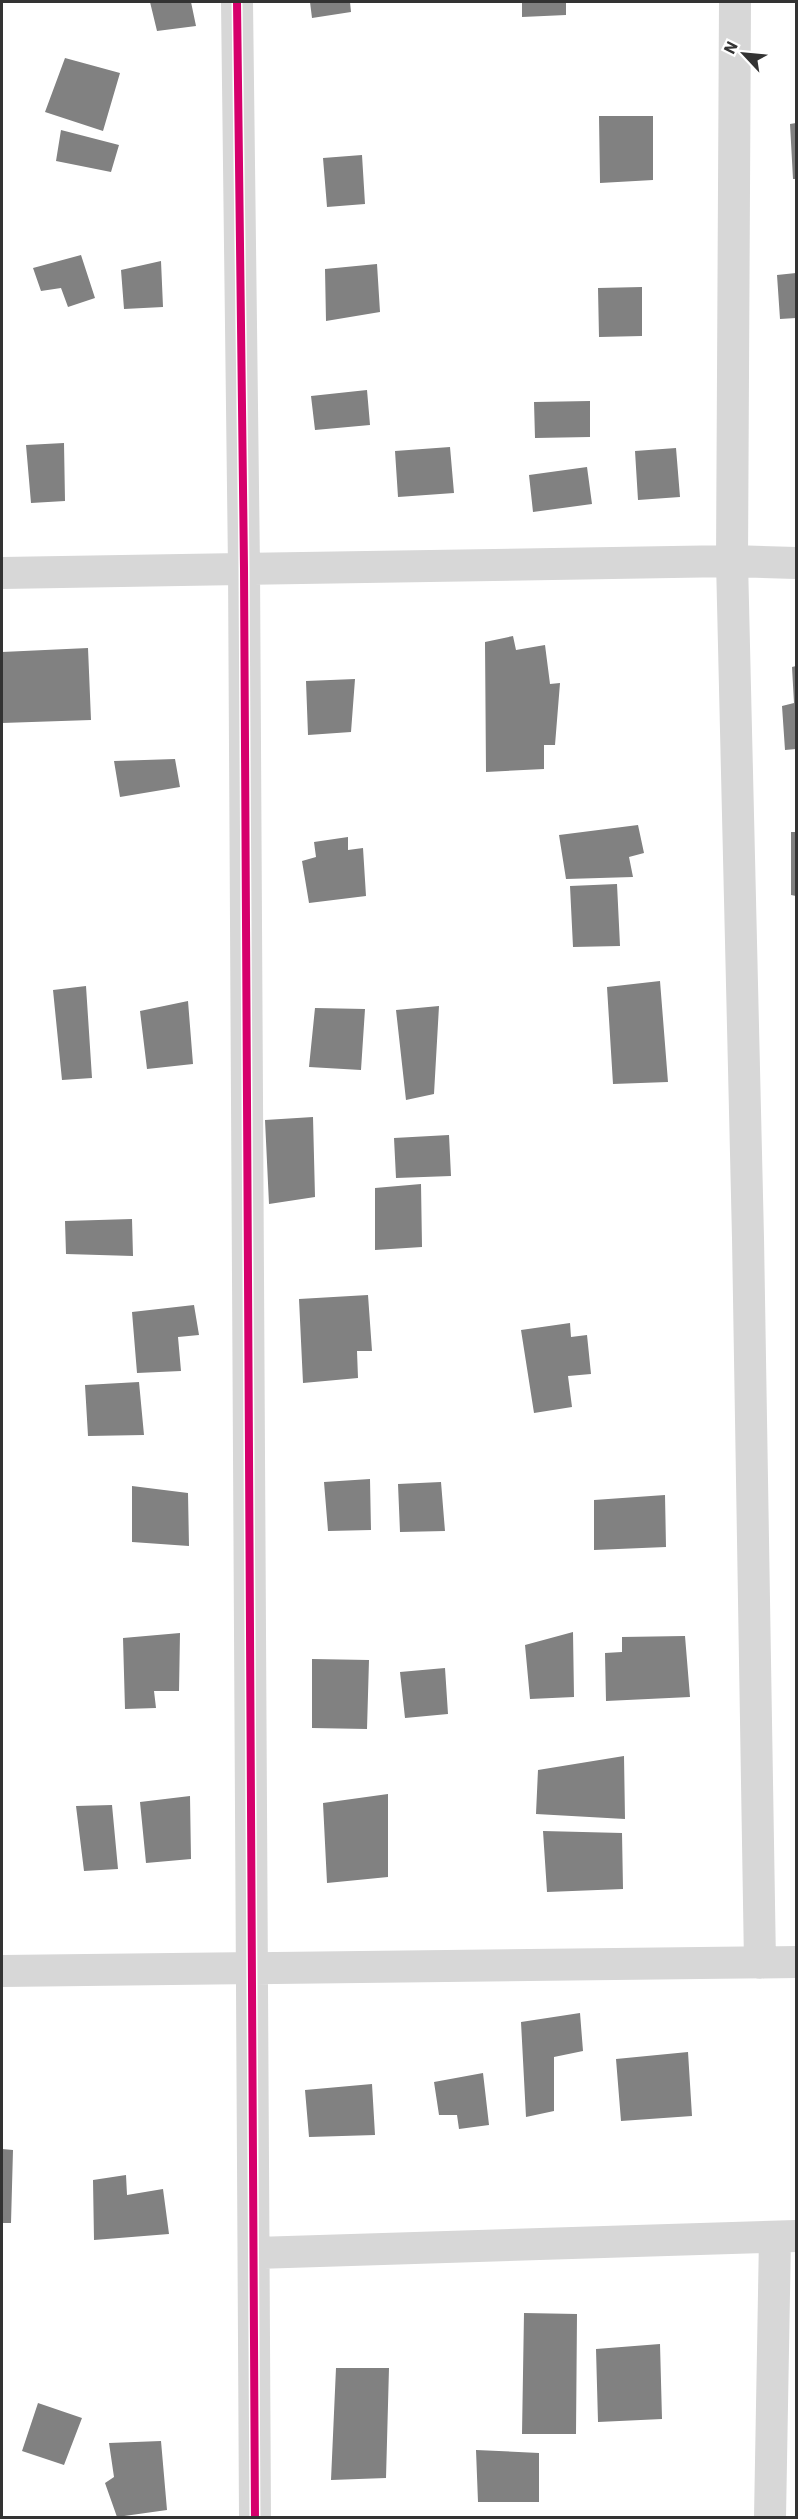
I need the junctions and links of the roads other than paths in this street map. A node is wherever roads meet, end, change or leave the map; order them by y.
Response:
1 (237, 2) edge
2 (735, 2) edge
3 (732, 561) junction
4 (796, 563) edge
5 (244, 568) junction
6 (2, 573) edge
7 (796, 1962) edge
8 (760, 1963) junction
9 (252, 1969) junction
10 (2, 1971) edge
11 (786, 2236) edge
12 (256, 2253) junction
13 (255, 2517) edge
14 (770, 2517) edge

1 - 5 street
2 - 3 street
3 - 4 street
3 - 5 street
3 - 8 street
5 - 6 street
5 - 9 street
7 - 8 street
8 - 9 street
9 - 10 street
9 - 12 street
11 - 12 street
11 - 14 street
12 - 13 street

